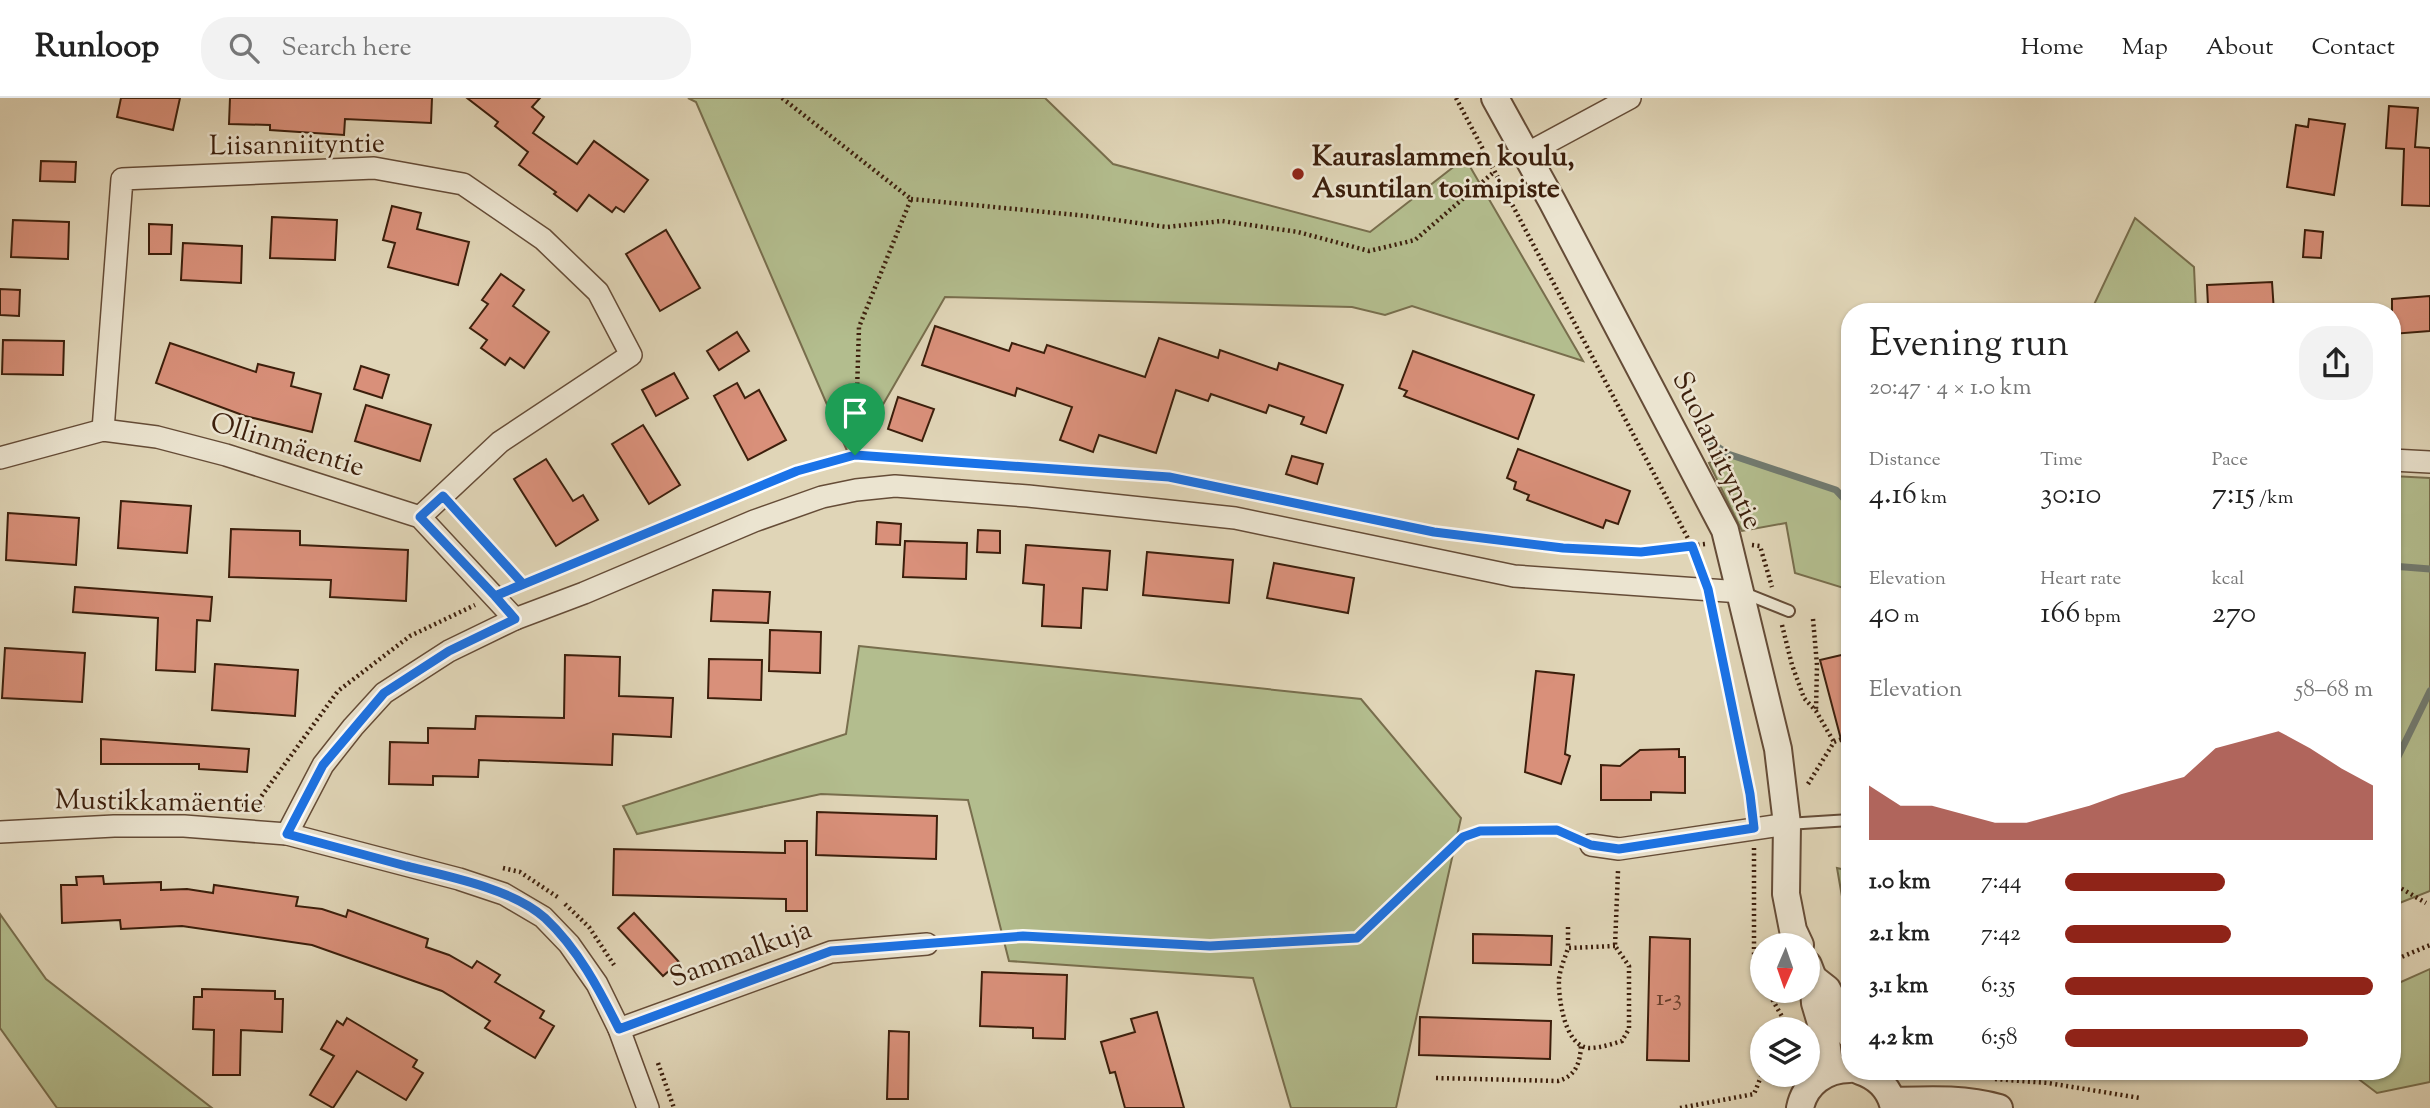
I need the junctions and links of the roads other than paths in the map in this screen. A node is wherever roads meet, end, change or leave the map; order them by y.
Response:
1 (1495, 98) edge
2 (1630, 98) edge
3 (1526, 154) junction
4 (103, 430) junction
5 (0, 457) edge
6 (2401, 460) edge
7 (2430, 462) edge
8 (420, 517) junction
9 (1741, 592) junction
10 (1789, 611) dead end
11 (515, 619) junction
12 (1841, 821) edge
13 (1787, 824) junction
14 (0, 832) edge
15 (287, 834) junction
16 (1591, 845) road end
17 (1794, 933) edge
18 (927, 944) road end
19 (1820, 982) edge
20 (1815, 1003) edge
21 (1841, 1017) edge
22 (619, 1029) junction
23 (1840, 1071) edge
24 (1876, 1080) edge
25 (1894, 1104) edge
26 (1796, 1105) edge
27 (648, 1108) edge
28 (1999, 1108) edge

1 - 3 street, Suolaniityntie
2 - 3 street
3 - 9 street, Suolaniityntie
4 - 5 street, Ollinmäentie
4 - 8 street, Ollinmäentie
4 - 8 street, Liisanniityntie
6 - 7 street
8 - 11 street, Ollinmäentie
9 - 10 lane
9 - 11 street
9 - 13 street, Suolaniityntie
11 - 15 street
12 - 13 lane
13 - 16 street
13 - 17 street, Suolaniityntie
14 - 15 street, Mustikkamäentie
15 - 22 street, Mustikkamäentie
18 - 22 street, Sammalkuja
19 - 21 street
20 - 23 street
22 - 27 street, Mustikkamäentie
23 - 26 street
24 - 25 street
25 - 28 street

